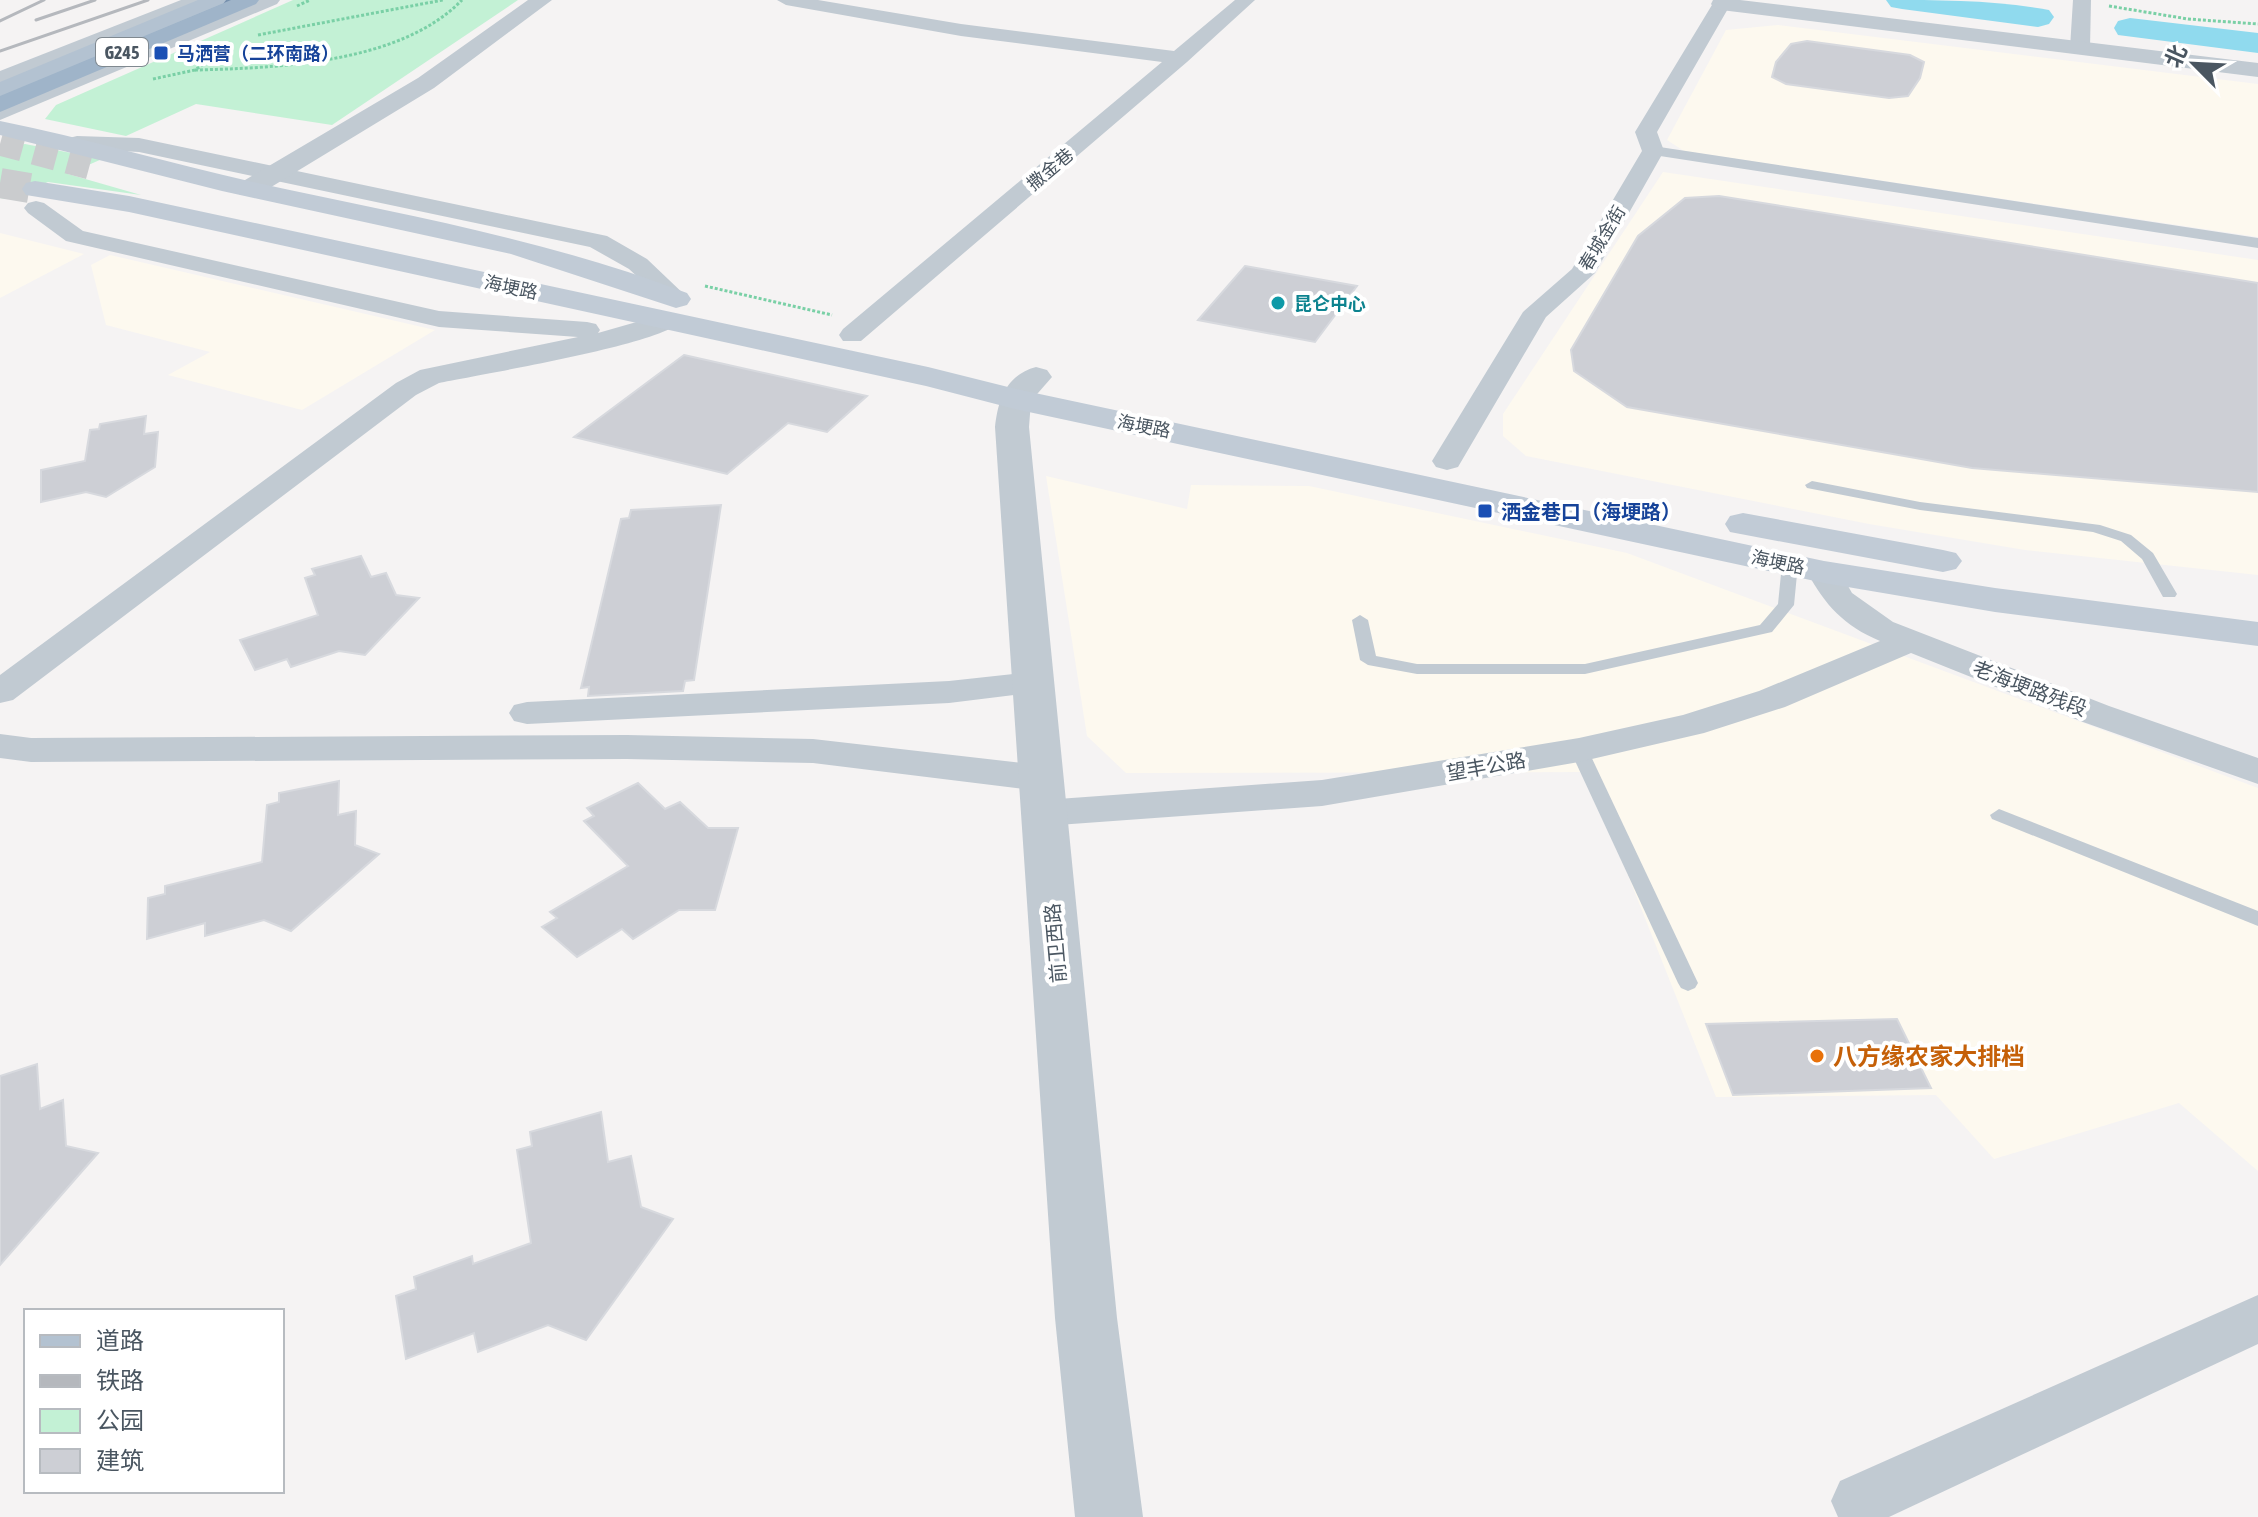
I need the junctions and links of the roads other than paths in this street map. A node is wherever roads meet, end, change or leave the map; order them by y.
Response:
1 (197, 0) edge
2 (214, 0) edge
3 (246, 0) edge
4 (271, 0) edge
5 (542, 0) edge
6 (786, 0) edge
7 (1246, 0) edge
8 (2082, 1) edge
9 (1723, 2) edge
10 (2080, 48) junction
11 (1180, 58) junction
12 (2258, 70) edge
13 (0, 78) edge
14 (0, 88) edge
15 (0, 103) edge
16 (0, 114) edge
17 (0, 128) edge
18 (46, 137) junction
19 (0, 144) edge
20 (1653, 151) junction
21 (83, 156) junction
22 (277, 173) junction
23 (249, 189) junction
24 (28, 200) tunnel mouth
25 (2258, 243) edge
26 (656, 317) junction
27 (852, 335) junction
28 (1026, 388) junction
29 (1447, 461) junction
30 (1812, 485) dead end
31 (1807, 568) junction
32 (2169, 594) junction
33 (2258, 604) edge
34 (1360, 620) dead end
35 (2258, 634) edge
36 (1910, 641) junction
37 (1033, 683) junction
38 (0, 692) edge
39 (527, 713) dead end
40 (0, 746) edge
41 (1579, 750) junction
42 (2258, 772) edge
43 (1042, 795) junction
44 (1999, 815) dead end
45 (2258, 919) edge
46 (1688, 983) dead end
47 (2258, 1319) edge
48 (1860, 1501) dead end
49 (1109, 1517) edge

1 - 13 street
2 - 14 main road, G245
3 - 15 highway
4 - 16 street
5 - 22 street
6 - 11 street
7 - 11 street, 撒金巷
8 - 10 street
9 - 10 street
9 - 20 street, 春城金街
10 - 12 street
11 - 27 street, 撒金巷
17 - 18 main road
18 - 19 main road
18 - 21 main road
20 - 25 street
20 - 29 street, 春城金街
21 - 22 street
21 - 23 main road
21 - 26 main road, 海埂路
22 - 23 street
22 - 26 street
23 - 26 main road
24 - 26 main road
26 - 27 main road, 海埂路
26 - 28 main road, 海埂路
26 - 38 street
27 - 28 main road, 海埂路
28 - 29 main road, 海埂路
28 - 31 main road, 海埂路
28 - 37 street, 前卫西路
29 - 32 main road, 海埂路
30 - 32 lane
31 - 34 lane
31 - 35 main road, 海埂路
31 - 36 street, 老海埂路残段
32 - 33 main road, 海埂路
36 - 41 street, 望丰公路
36 - 42 street, 老海埂路残段
37 - 39 street
37 - 43 street, 前卫西路
40 - 43 street, 望丰公路
41 - 43 street, 望丰公路
41 - 46 lane
43 - 49 street, 前卫西路
44 - 45 lane
47 - 48 street

